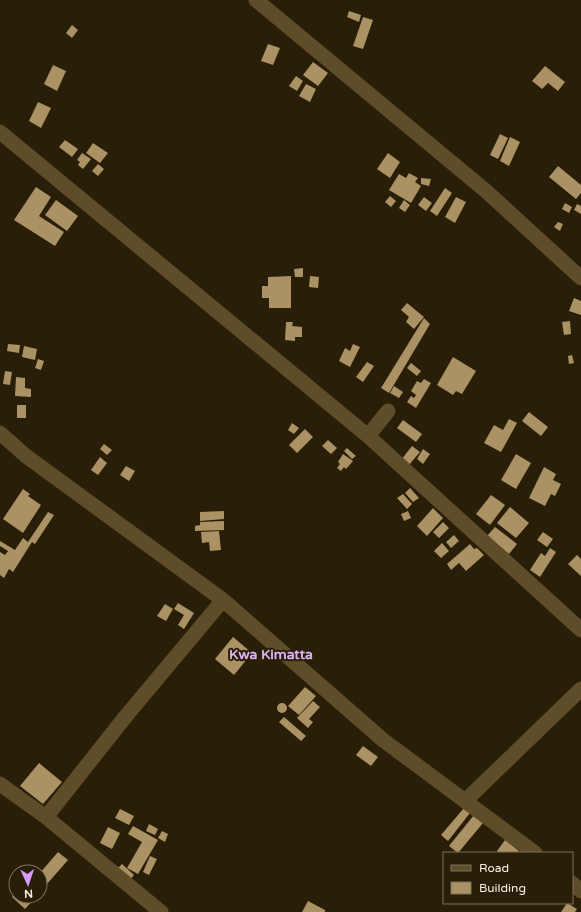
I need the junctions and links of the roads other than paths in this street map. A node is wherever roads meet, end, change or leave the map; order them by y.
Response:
1 (256, 0) edge
2 (0, 132) edge
3 (581, 278) edge
4 (388, 411) dead end
5 (0, 433) edge
6 (368, 436) junction
7 (223, 600) junction
8 (581, 630) edge
9 (581, 689) edge
10 (0, 784) edge
11 (465, 801) junction
12 (46, 817) junction
13 (534, 852) edge
14 (573, 884) edge
15 (581, 891) edge
16 (161, 912) edge

1 - 3 street
2 - 6 street
4 - 6 street
5 - 7 street
6 - 8 street
7 - 11 street
7 - 12 street
9 - 11 street
10 - 12 street
11 - 13 street
12 - 16 street
14 - 15 street

